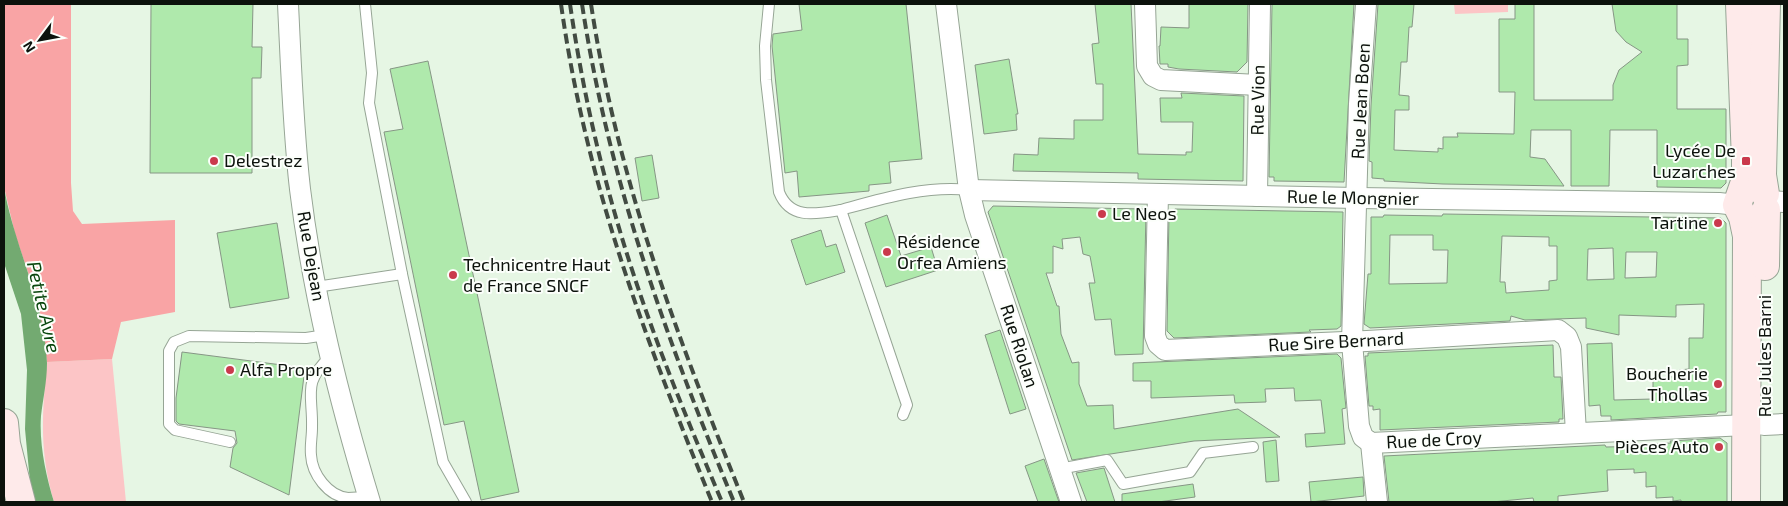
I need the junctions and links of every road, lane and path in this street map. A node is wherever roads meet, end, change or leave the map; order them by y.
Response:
1 (288, 4) edge
2 (365, 4) edge
3 (769, 4) edge
4 (946, 4) edge
5 (1145, 4) edge
6 (1260, 4) edge
7 (1366, 4) edge
8 (1740, 4) edge
9 (1747, 4) edge
10 (1766, 4) edge
11 (1258, 85) junction
12 (969, 190) junction
13 (1158, 194) junction
14 (1257, 196) junction
15 (1357, 198) junction
16 (1757, 203) edge
17 (841, 210) junction
18 (402, 274) junction
19 (316, 287) junction
20 (326, 335) junction
21 (1352, 342) junction
22 (330, 357) junction
23 (903, 415) dead end
24 (4, 423) edge
25 (1765, 425) edge
26 (1576, 433) junction
27 (230, 442) dead end
28 (1371, 444) junction
29 (1253, 446) dead end
30 (1059, 469) junction
31 (369, 499) edge
32 (21, 502) edge
33 (466, 502) edge
34 (1071, 502) edge
35 (1377, 502) edge
36 (1746, 502) edge
37 (1755, 502) edge
38 (1764, 502) edge

1 - 19 street, Rue Dejean
2 - 18 lane
3 - 17 lane
4 - 12 street, Rue Riolan
5 - 11 street
6 - 11 street, Rue Vion
7 - 15 street, Rue Jean Boen
8 - 16 main road, Rue Jules Barni
9 - 16 lane
10 - 16 main road, Rue Jules Barni
11 - 14 street, Rue Vion
12 - 13 street, Rue le Mongnier
12 - 17 lane
12 - 30 street, Rue Riolan
13 - 14 street, Rue le Mongnier
13 - 21 street, Rue Sire Bernard
14 - 15 street, Rue le Mongnier
15 - 16 street, Rue le Mongnier
15 - 21 street, Rue de Croy
16 - 25 main road, Rue Jules Barni
16 - 37 lane
17 - 23 lane
18 - 19 lane
18 - 33 lane
19 - 20 street, Rue Dejean
20 - 22 street, Rue Dejean
20 - 27 lane
21 - 26 street, Rue Sire Bernard
21 - 28 street, Rue de Croy
22 - 31 street, Rue Dejean
22 - 31 lane
24 - 32 main road
25 - 26 street, Rue de Croy
25 - 36 main road, Rue Jules Barni
25 - 38 main road, Rue Jules Barni
26 - 28 street, Rue de Croy
28 - 35 street
29 - 30 lane
30 - 34 street, Rue Riolan

